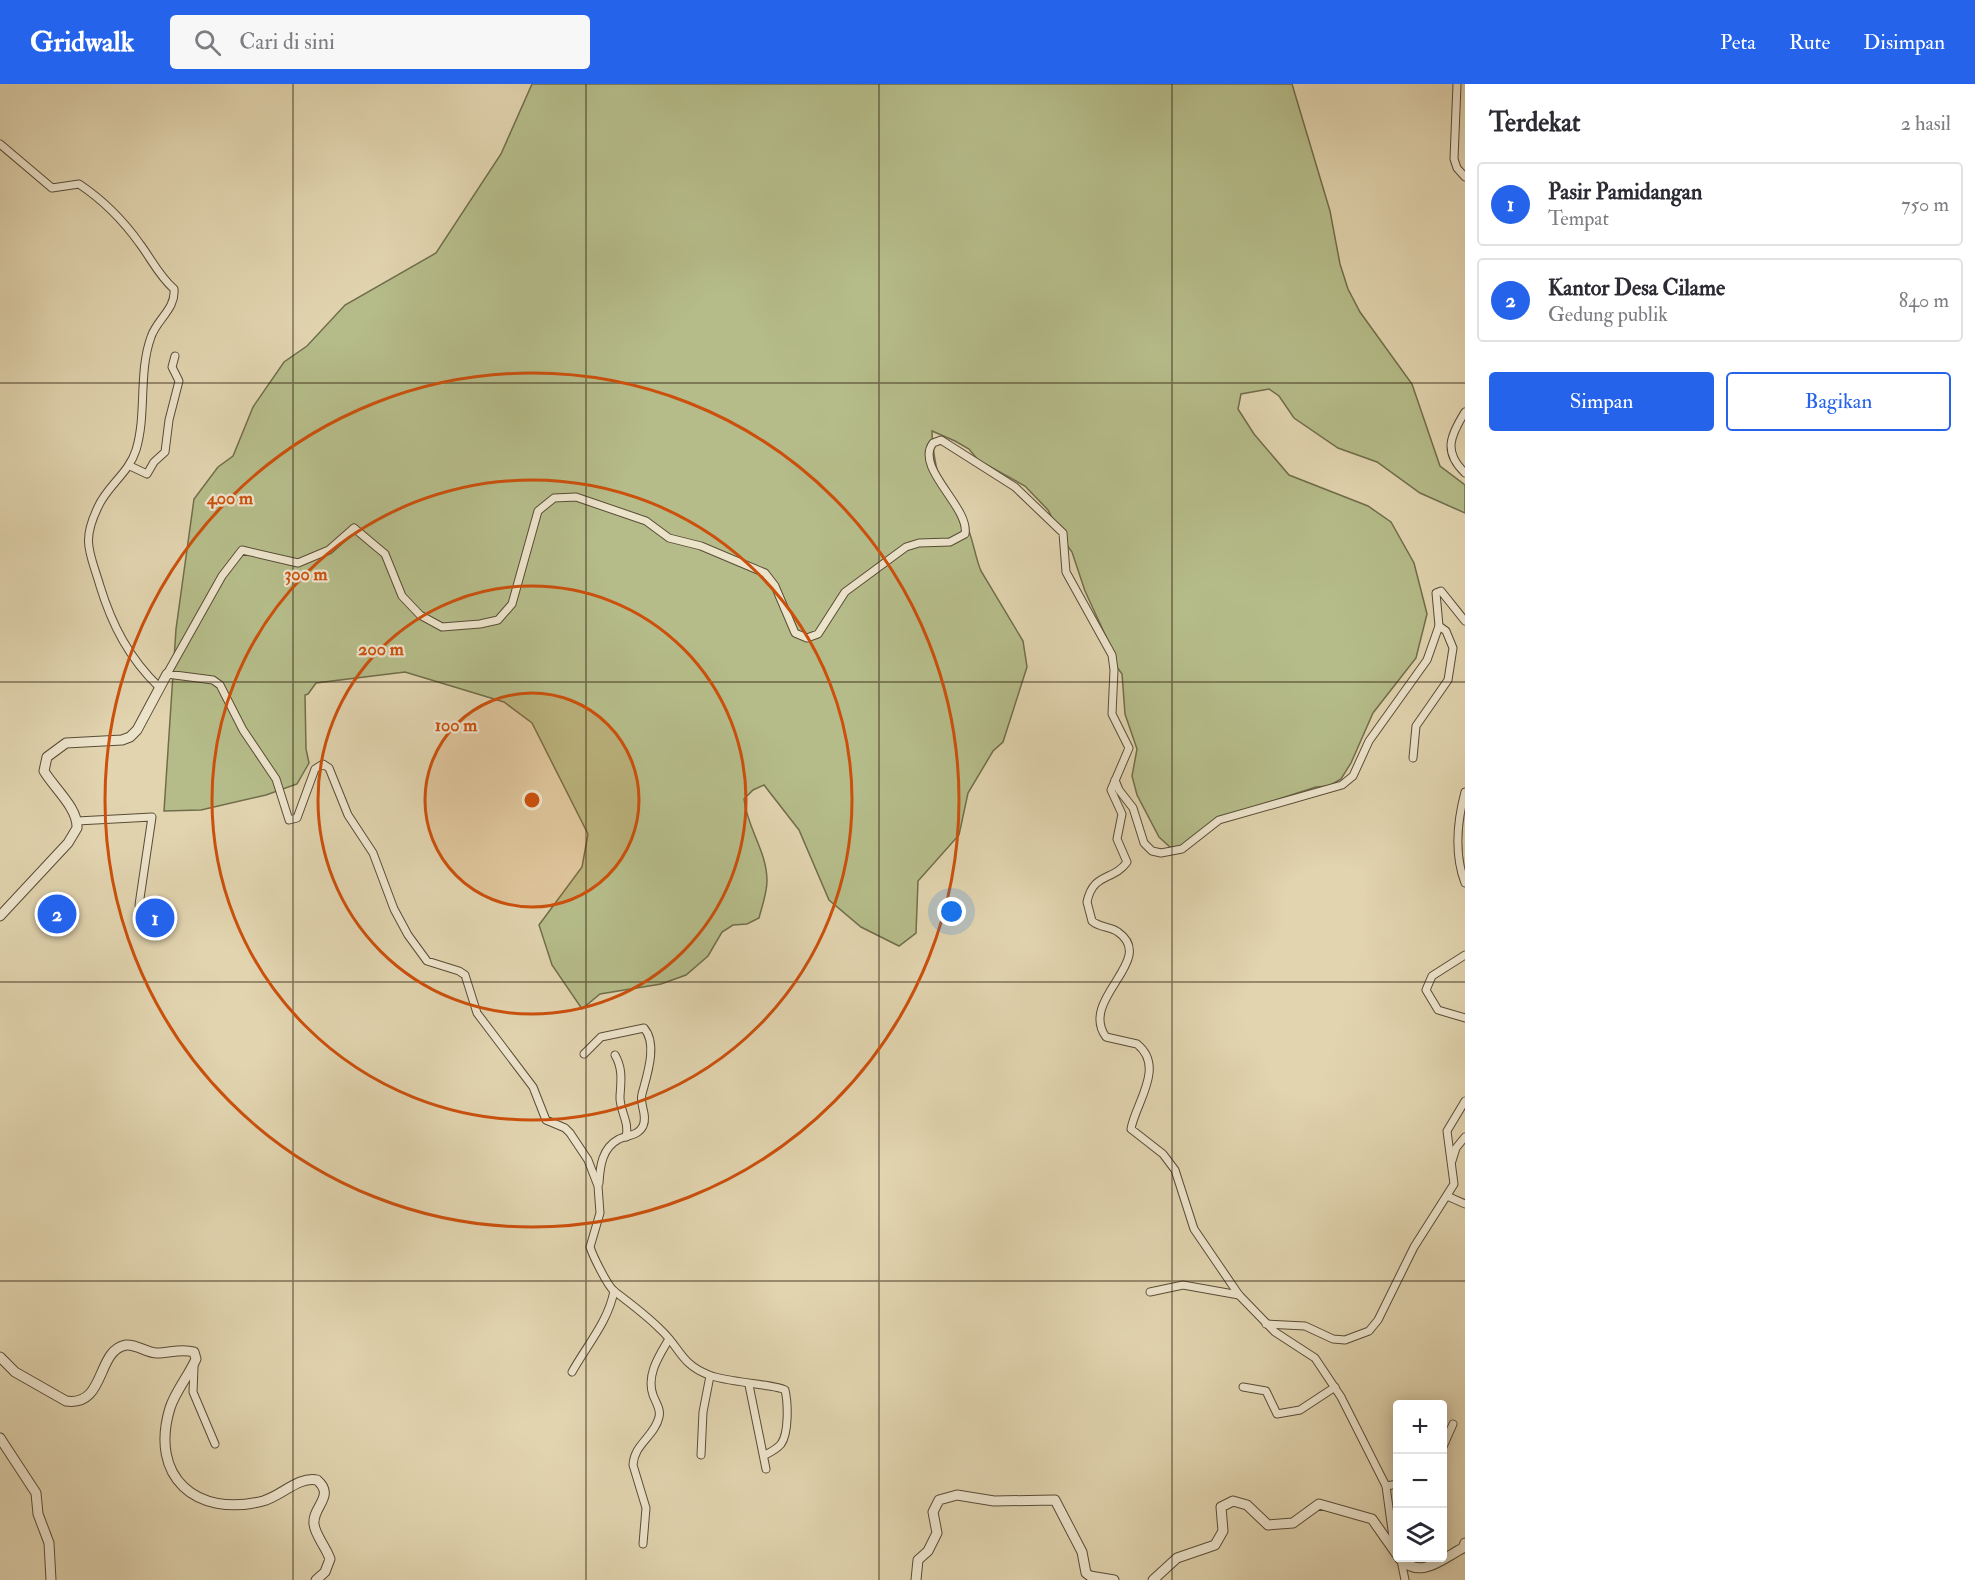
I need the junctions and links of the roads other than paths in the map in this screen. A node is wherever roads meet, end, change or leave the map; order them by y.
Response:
1 (1457, 84) edge
2 (0, 144) edge
3 (1465, 177) edge
4 (176, 356) dead end
5 (1465, 412) edge
6 (130, 465) junction
7 (1465, 473) edge
8 (1465, 621) edge
9 (1439, 626) junction
10 (167, 675) junction
11 (159, 687) junction
12 (1413, 758) dead end
13 (1114, 780) junction
14 (1465, 792) edge
15 (77, 822) junction
16 (1465, 883) edge
17 (139, 905) dead end
18 (0, 916) edge
19 (1465, 955) edge
20 (1465, 1018) edge
21 (584, 1054) dead end
22 (615, 1055) dead end
23 (1465, 1101) edge
24 (626, 1137) junction
25 (1465, 1137) edge
26 (1452, 1163) junction
27 (598, 1186) junction
28 (1448, 1196) junction
29 (1465, 1204) edge
30 (614, 1291) junction
31 (1150, 1292) dead end
32 (1239, 1295) junction
33 (1266, 1324) junction
34 (669, 1340) junction
35 (0, 1357) edge
36 (194, 1364) junction
37 (572, 1372) dead end
38 (710, 1376) junction
39 (750, 1385) junction
40 (1243, 1387) dead end
41 (1335, 1387) junction
42 (1453, 1424) dead end
43 (0, 1438) edge
44 (1447, 1439) edge
45 (215, 1444) dead end
46 (701, 1455) dead end
47 (765, 1455) junction
48 (766, 1469) dead end
49 (1393, 1485) edge
50 (1386, 1486) junction
51 (1393, 1524) edge
52 (643, 1544) dead end
53 (1464, 1546) edge
54 (1393, 1548) edge
55 (1447, 1556) edge
56 (1400, 1562) edge
57 (1404, 1562) edge
58 (1437, 1562) edge
59 (1090, 1578) edge
60 (51, 1580) edge
61 (316, 1580) edge
62 (916, 1580) edge
63 (1114, 1580) edge
64 (1153, 1580) edge
65 (1405, 1580) edge

1 - 3 street
2 - 6 street
4 - 6 street
5 - 7 street
6 - 11 street
8 - 9 street
9 - 12 street
9 - 13 street
10 - 11 street
10 - 13 street
10 - 27 street
11 - 15 street
13 - 32 street
14 - 16 street
15 - 17 street
15 - 18 street
19 - 20 street
21 - 24 street
22 - 24 street
23 - 26 street
24 - 27 street
25 - 26 street
26 - 28 street
27 - 30 street
28 - 29 street
28 - 33 street
30 - 34 street
30 - 37 street
31 - 32 street
32 - 33 street
33 - 41 street
34 - 38 street
34 - 52 street
35 - 36 street
36 - 45 street
36 - 61 street
38 - 39 street
38 - 46 street
39 - 47 street
39 - 47 street
40 - 41 street
41 - 50 street
42 - 44 street
43 - 60 street
47 - 48 street
49 - 50 street
50 - 51 street
53 - 55 street
54 - 64 street
56 - 65 street
57 - 58 street
59 - 62 street
59 - 63 street

